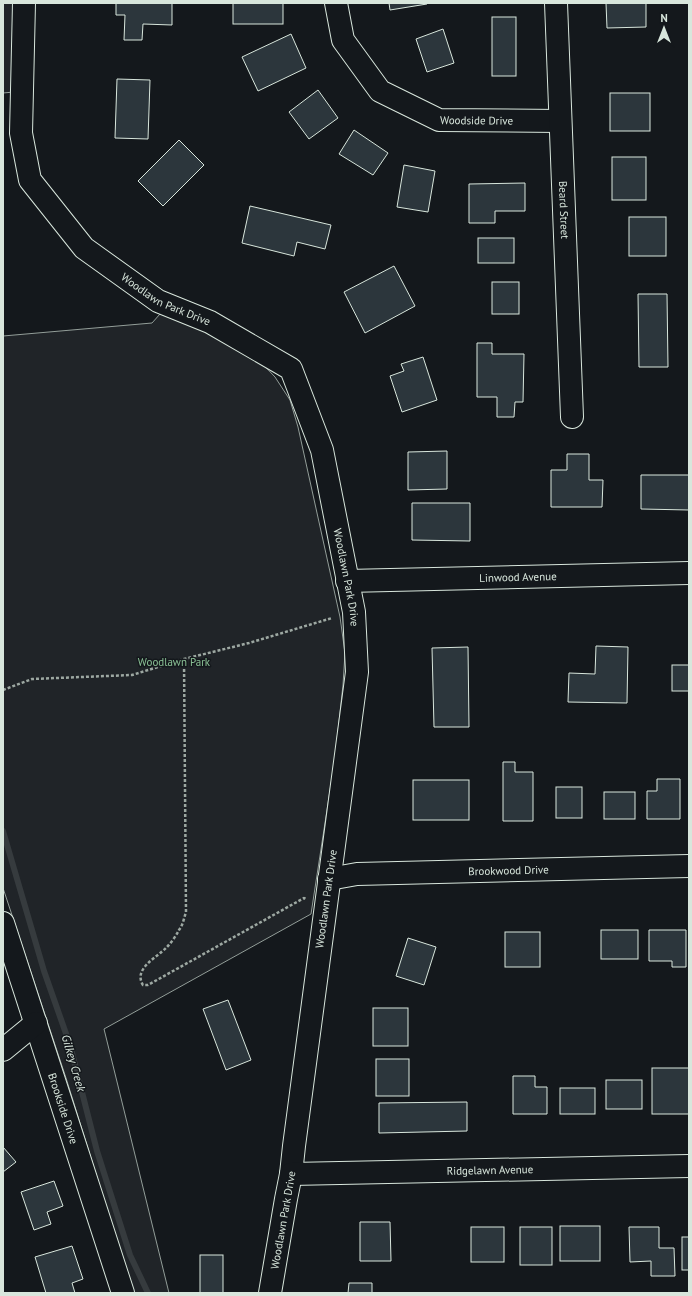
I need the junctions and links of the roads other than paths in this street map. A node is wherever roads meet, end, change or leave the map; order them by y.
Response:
1 (24, 3) edge
2 (336, 3) edge
3 (556, 3) edge
4 (560, 121) junction
5 (572, 417) dead end
6 (689, 573) edge
7 (347, 581) junction
8 (689, 866) edge
9 (329, 879) junction
10 (3, 923) edge
11 (36, 1023) junction
12 (3, 1050) edge
13 (689, 1166) edge
14 (291, 1174) junction
15 (123, 1293) edge
16 (270, 1293) edge

1 - 7 street, Woodlawn Park Drive
2 - 4 street, Woodside Drive
3 - 4 street, Beard Street
4 - 5 street, Beard Street
6 - 7 street, Linwood Avenue
7 - 9 street, Woodlawn Park Drive
8 - 9 street, Brookwood Drive
9 - 14 street, Woodlawn Park Drive
10 - 11 street, Brookside Drive
11 - 12 street
11 - 15 street, Brookside Drive
13 - 14 street, Ridgelawn Avenue
14 - 16 street, Woodlawn Park Drive

